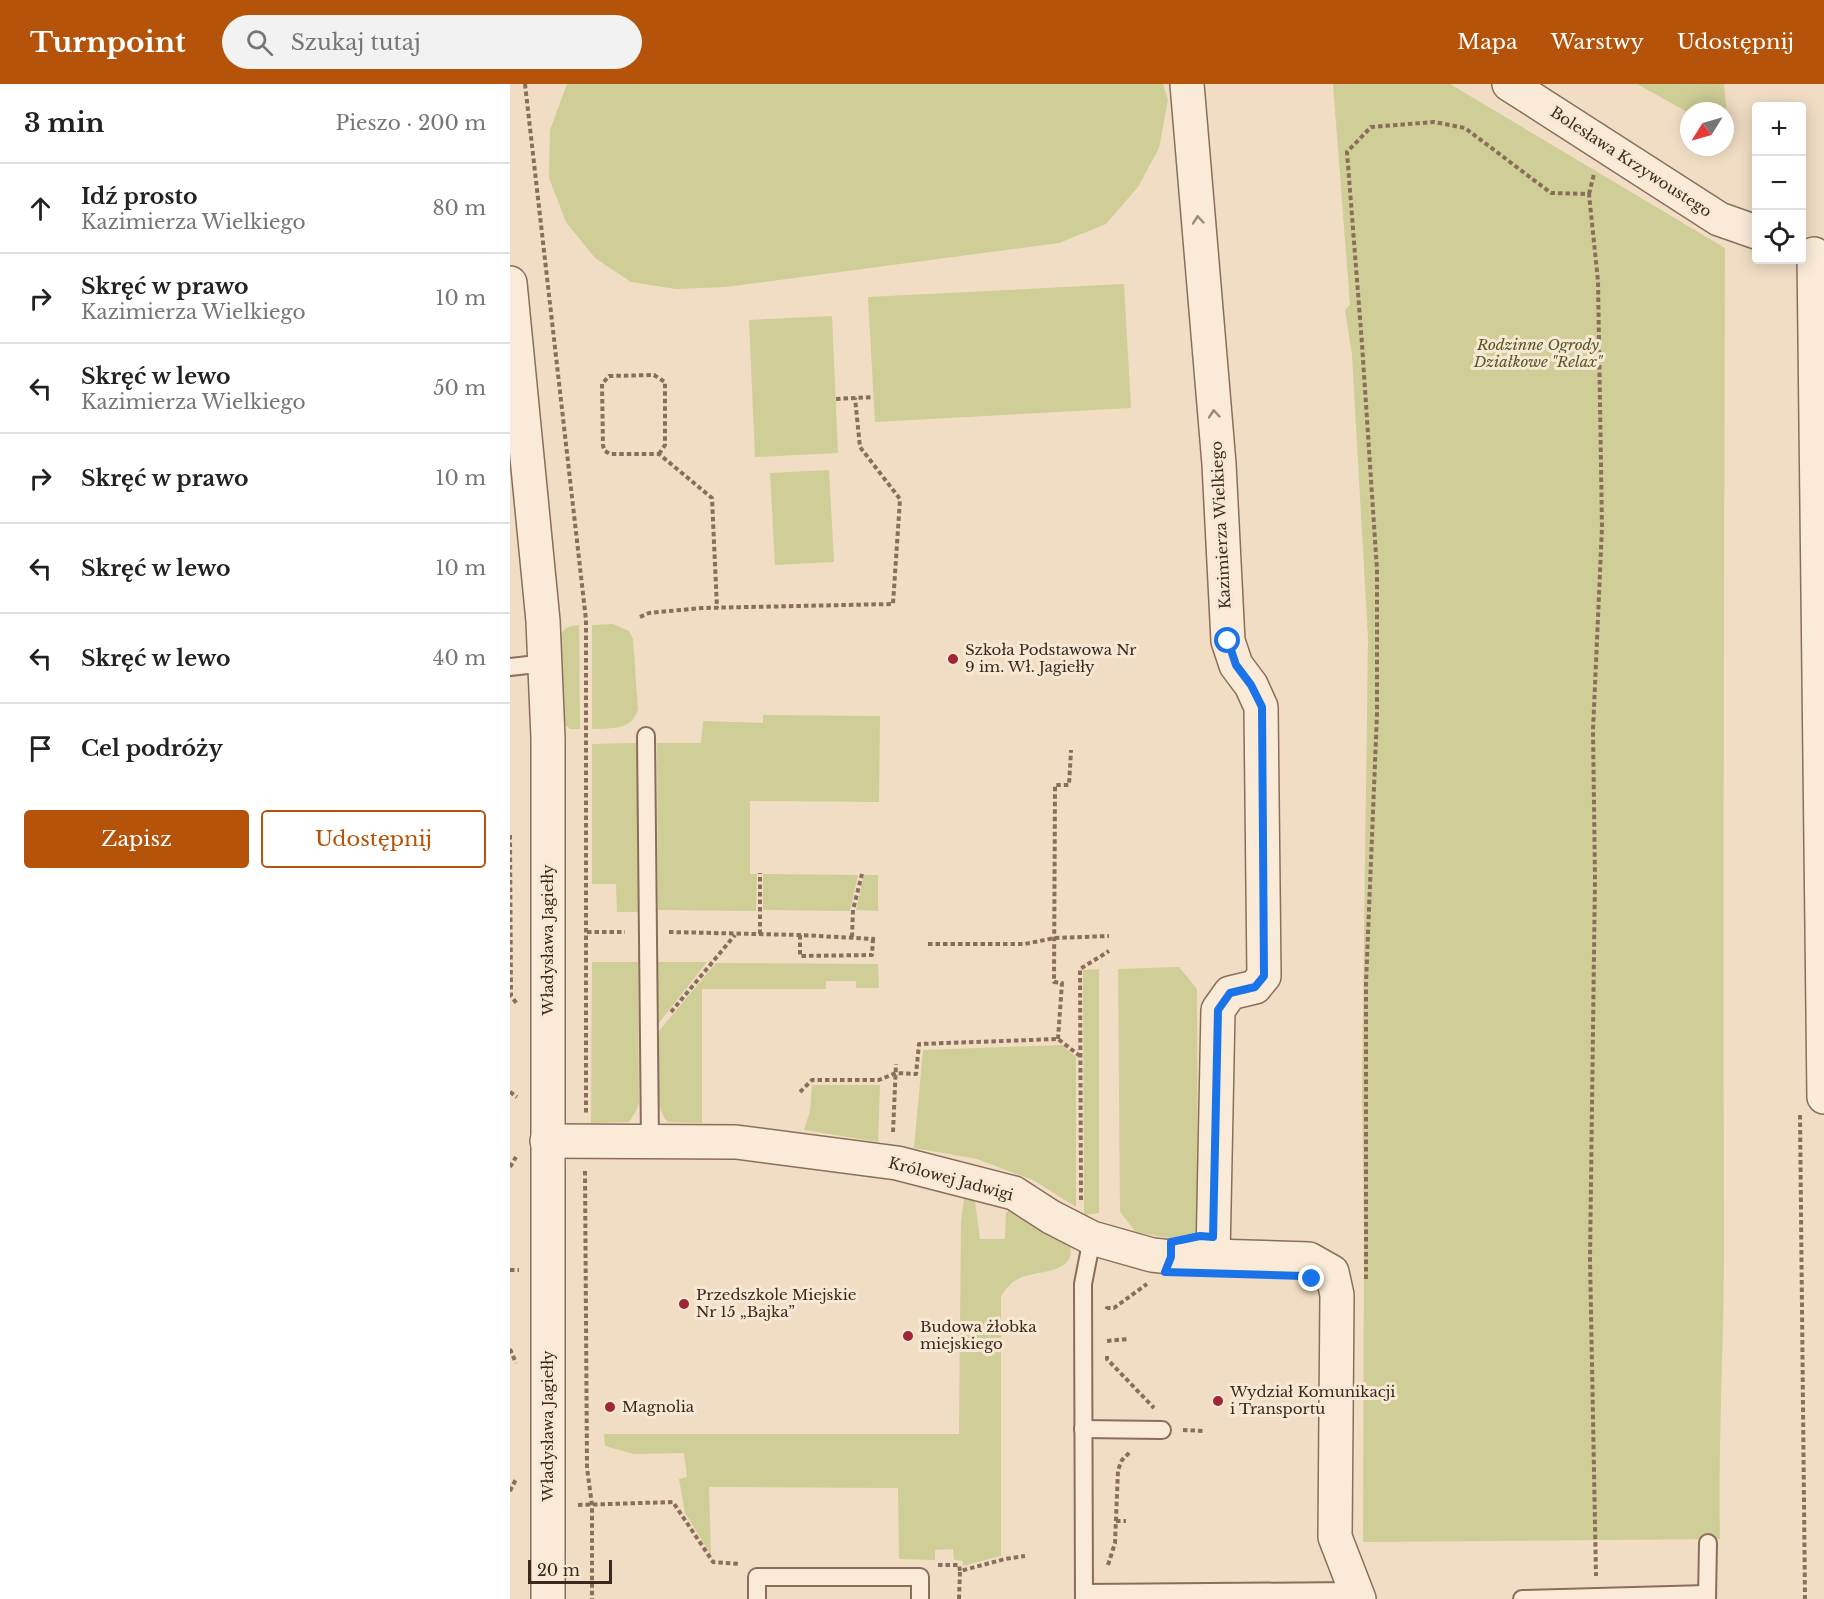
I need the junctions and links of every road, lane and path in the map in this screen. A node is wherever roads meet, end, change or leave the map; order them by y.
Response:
1 (1187, 84) edge
2 (1509, 84) edge
3 (1752, 231) edge
4 (1813, 253) edge
5 (510, 283) edge
6 (873, 397) dead end
7 (855, 398) junction
8 (836, 399) dead end
9 (659, 454) junction
10 (717, 608) junction
11 (640, 617) dead end
12 (545, 663) junction
13 (510, 667) edge
14 (646, 735) dead end
15 (1071, 750) dead end
16 (760, 873) dead end
17 (862, 874) dead end
18 (701, 933) dead end
19 (736, 934) junction
20 (760, 934) junction
21 (800, 935) junction
22 (1109, 936) dead end
23 (852, 937) junction
24 (1054, 938) junction
25 (928, 944) dead end
26 (1109, 951) dead end
27 (586, 1020) dead end
28 (650, 1038) junction
29 (1058, 1040) junction
30 (1080, 1056) junction
31 (896, 1064) dead end
32 (896, 1073) junction
33 (800, 1092) dead end
34 (1824, 1097) edge
35 (892, 1137) dead end
36 (547, 1141) junction
37 (586, 1141) junction
38 (650, 1141) junction
39 (1087, 1224) junction
40 (1213, 1256) junction
41 (1171, 1257) junction
42 (1366, 1284) dead end
43 (1107, 1319) dead end
44 (1107, 1330) dead end
45 (1128, 1339) dead end
46 (1107, 1341) junction
47 (1083, 1429) junction
48 (1162, 1430) junction
49 (1184, 1431) junction
50 (1203, 1431) dead end
51 (1184, 1437) dead end
52 (1137, 1448) dead end
53 (592, 1505) junction
54 (1116, 1521) junction
55 (1126, 1521) dead end
56 (1708, 1543) dead end
57 (960, 1571) dead end
58 (1106, 1571) dead end
59 (1596, 1575) dead end
60 (757, 1577) junction
61 (1358, 1595) edge
62 (1084, 1596) edge
63 (1707, 1596) edge
64 (548, 1599) edge
65 (592, 1599) edge
66 (757, 1599) edge
67 (920, 1599) edge
68 (959, 1599) edge
69 (1522, 1599) edge
70 (1534, 1599) edge

40 -> 1 street, Kazimierza Wielkiego
2 - 3 street, Bolesława Krzywoustego
4 - 34 street
5 - 12 street, Władysława Jagiełły
6 - 7 path
7 - 8 path
7 - 10 path
9 - 9 path
9 - 10 path
10 - 11 path
12 - 13 lane
12 - 36 street, Władysława Jagiełły
14 - 28 lane
15 - 24 path
16 - 20 path
17 - 23 path
18 - 19 path
19 - 20 path
19 - 28 path
20 - 21 path
21 - 23 path
21 - 23 path
22 - 24 path
24 - 25 path
24 - 29 path
26 - 30 path
27 - 37 path
28 - 38 lane
29 - 30 path
29 - 32 path
30 - 39 path
31 - 32 path
32 - 33 path
32 - 35 path
36 - 37 street, Królowej Jadwigi
36 - 64 street, Władysława Jagiełły
37 - 38 street, Królowej Jadwigi
37 - 53 path
38 - 39 street, Królowej Jadwigi
39 - 41 street, Królowej Jadwigi
39 - 47 lane
40 - 41 street, Królowej Jadwigi
40 - 61 street, Królowej Jadwigi
41 - 43 path
42 - 59 path
44 - 46 path
45 - 46 path
46 - 48 path
47 - 48 lane
47 - 62 lane
48 - 49 path
49 - 50 path
49 - 51 path
52 - 54 path
53 - 60 path
53 - 65 path
54 - 55 path
54 - 58 path
56 - 63 lane
57 - 68 path
60 - 66 lane
60 - 67 lane
61 - 62 lane
63 - 70 lane
69 - 70 lane

